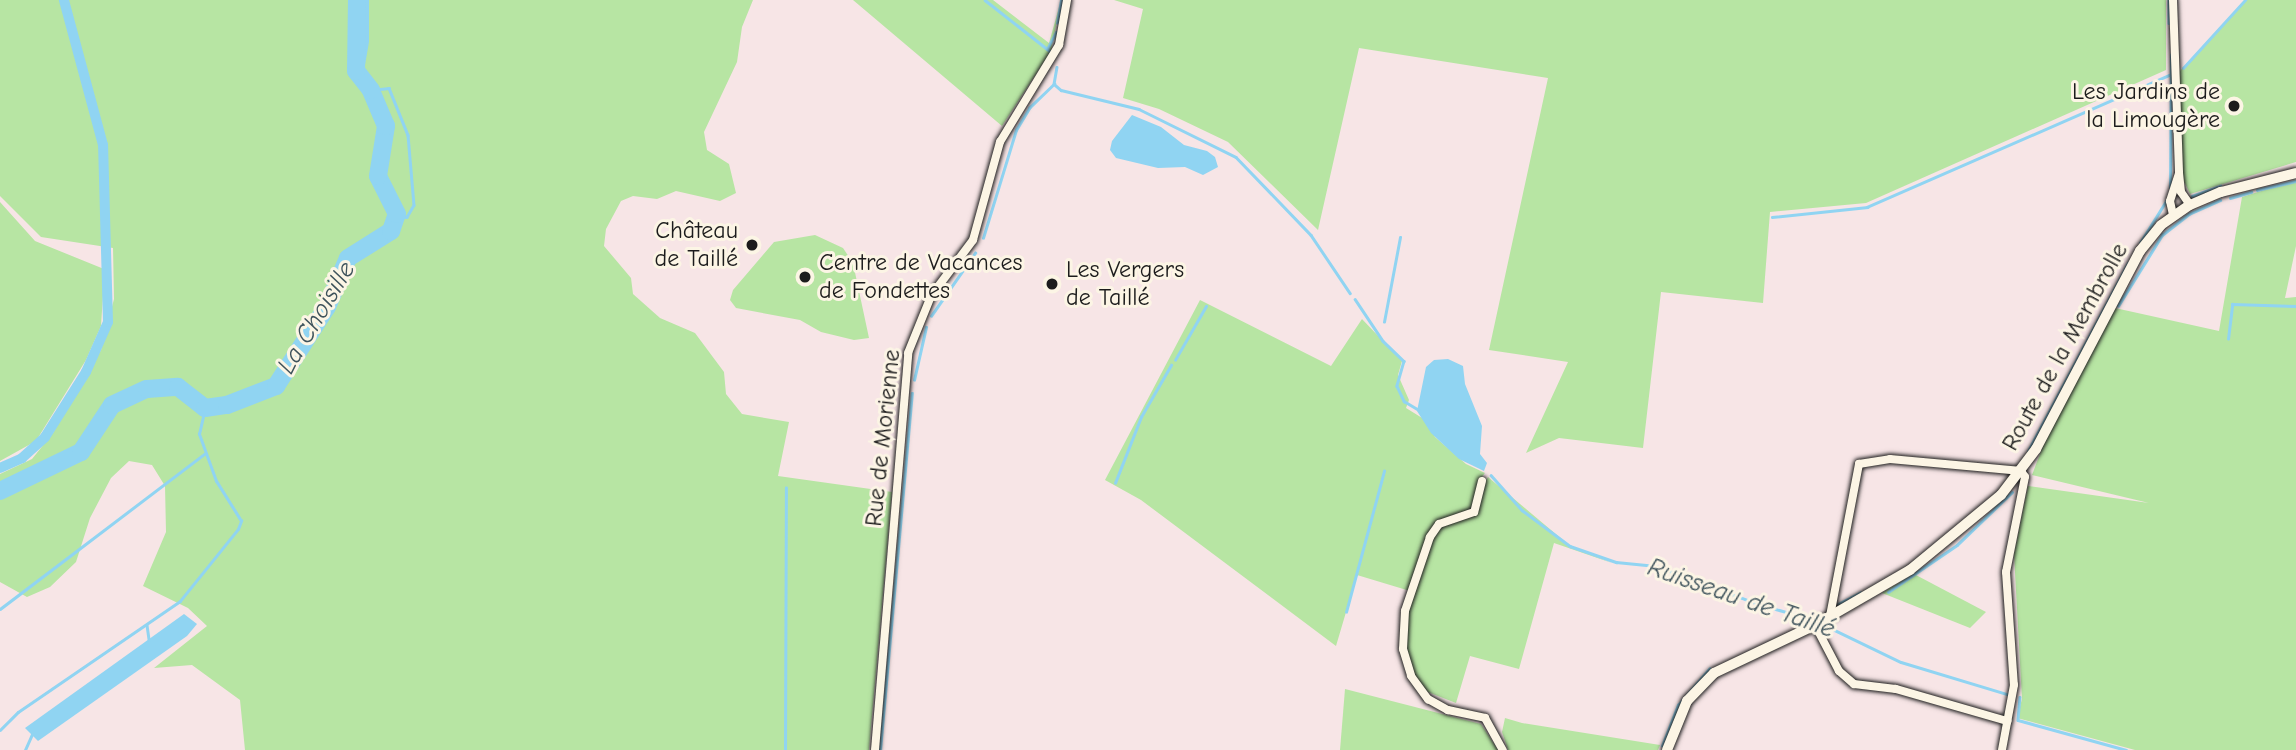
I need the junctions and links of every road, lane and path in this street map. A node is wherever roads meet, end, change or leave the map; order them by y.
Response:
1 (1067, 0) edge
2 (2173, 0) edge
3 (2179, 173) junction
4 (2296, 173) edge
5 (2190, 205) junction
6 (2173, 215) junction
7 (2021, 471) junction
8 (1482, 481) dead end
9 (1821, 622) junction
10 (2007, 721) junction
11 (874, 750) edge
12 (1503, 750) edge
13 (1667, 750) edge
14 (2002, 750) edge

1 - 11 street, Rue de Morienne
2 - 3 street
3 - 5 street
3 - 6 street
4 - 5 street, Route de la Membrolle
5 - 6 street, Route de la Membrolle
6 - 7 street, Route de la Membrolle
7 - 9 street, Route de la Membrolle
7 - 9 street
7 - 10 street
8 - 12 street
9 - 10 street
9 - 13 street, Route de la Membrolle
10 - 14 street

